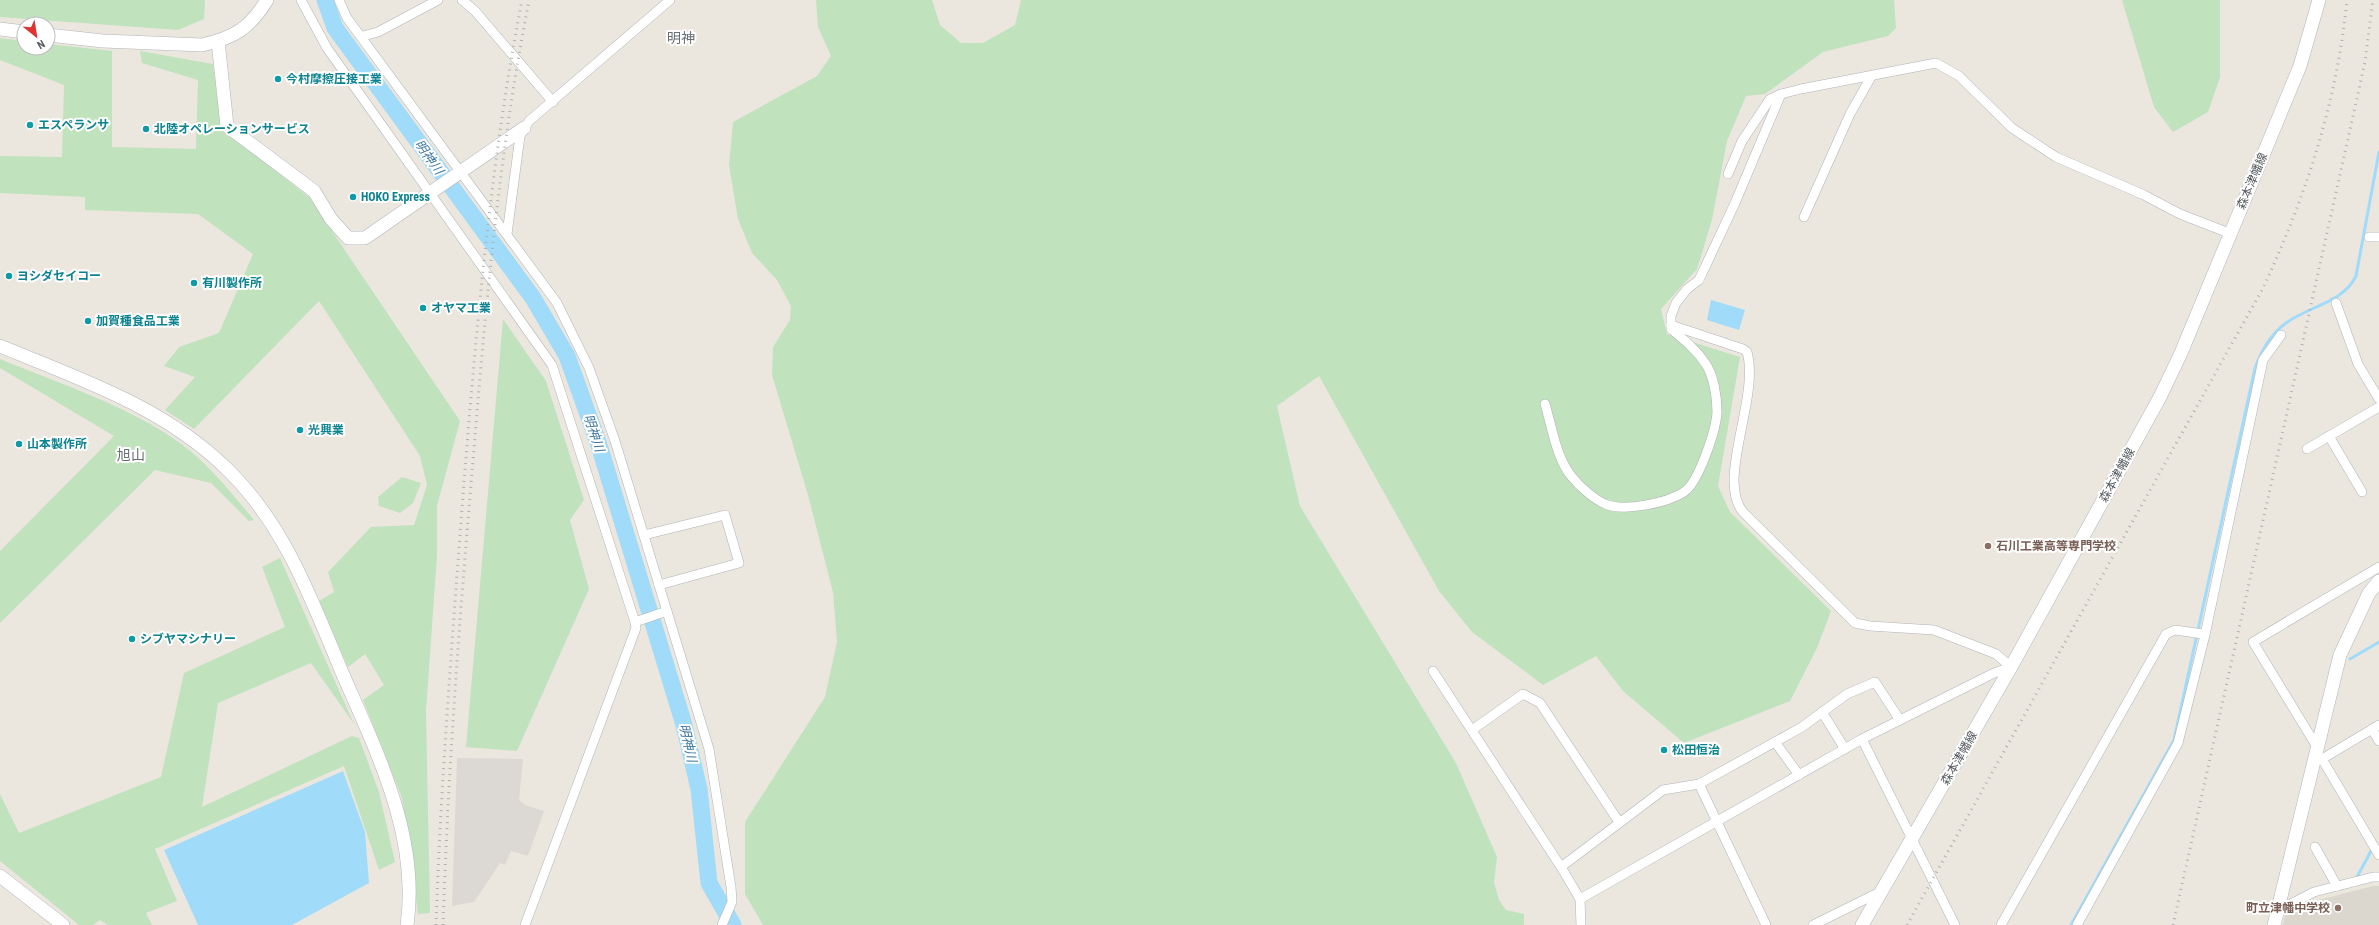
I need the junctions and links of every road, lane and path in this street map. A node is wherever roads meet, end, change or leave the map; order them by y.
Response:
1 (267, 0) edge
2 (301, 0) edge
3 (339, 0) edge
4 (438, 0) edge
5 (462, 0) edge
6 (670, 0) edge
7 (2319, 0) edge
8 (0, 30) edge
9 (16, 31) edge
10 (56, 36) edge
11 (363, 36) junction
12 (218, 41) junction
13 (1871, 77) junction
14 (1781, 94) junction
15 (553, 102) junction
16 (524, 128) junction
17 (460, 174) junction
18 (1728, 174) dead end
19 (435, 191) junction
20 (1804, 217) dead end
21 (2229, 233) junction
22 (507, 234) junction
23 (2369, 237) dead end
24 (2379, 237) edge
25 (2336, 304) dead end
26 (1671, 325) junction
27 (2281, 335) dead end
28 (0, 346) edge
29 (2379, 398) edge
30 (1545, 404) dead end
31 (2379, 407) edge
32 (2329, 436) junction
33 (2307, 449) dead end
34 (2362, 492) dead end
35 (644, 535) junction
36 (2379, 567) edge
37 (2379, 581) edge
38 (659, 585) junction
39 (664, 612) junction
40 (635, 622) junction
41 (2198, 633) dead end
42 (2011, 667) junction
43 (1433, 671) dead end
44 (1822, 712) junction
45 (1900, 720) junction
46 (2375, 727) edge
47 (1472, 730) junction
48 (1862, 739) junction
49 (1775, 742) junction
50 (2379, 742) edge
51 (1845, 749) junction
52 (2318, 755) junction
53 (1799, 775) junction
54 (1699, 784) junction
55 (1620, 822) junction
56 (1716, 822) junction
57 (1912, 840) junction
58 (2315, 847) dead end
59 (2379, 855) edge
60 (1561, 867) junction
61 (0, 876) edge
62 (2379, 877) edge
63 (2337, 886) junction
64 (1883, 891) junction
65 (1580, 899) junction
66 (2279, 905) junction
67 (63, 925) edge
68 (407, 925) edge
69 (525, 925) edge
70 (722, 925) edge
71 (1581, 925) edge
72 (1766, 925) edge
73 (1813, 925) edge
74 (1862, 925) edge
75 (1955, 925) edge
76 (2001, 925) edge
77 (2077, 925) edge
78 (2274, 925) edge

1 - 12 street
2 - 19 street
3 - 11 street
4 - 11 street
5 - 15 street
6 - 15 street
7 - 21 street, 森本津幡線
8 - 9 street
10 - 12 street
11 - 17 street
12 - 19 street
13 - 14 street
13 - 20 street
13 - 21 street
14 - 18 street
14 - 26 street
15 - 16 street
16 - 17 street
16 - 22 street
17 - 19 street
17 - 22 street
19 - 40 street
21 - 42 street, 森本津幡線
22 - 35 street
23 - 24 street
25 - 29 street
26 - 30 street
26 - 42 street
27 - 77 street
28 - 68 street
31 - 32 street
32 - 33 street
32 - 34 street
35 - 38 street
35 - 38 street
36 - 52 street
37 - 52 street
38 - 39 street
39 - 40 street
39 - 70 street
40 - 69 street
41 - 76 street
42 - 45 street
42 - 57 street, 森本津幡線
43 - 47 street
44 - 45 street
44 - 49 street
44 - 51 street
45 - 48 street
46 - 50 street
46 - 52 street
47 - 55 street
47 - 60 street
48 - 51 street
48 - 57 street
49 - 53 street
49 - 54 street
51 - 53 street
52 - 59 street
52 - 66 street
53 - 56 street
54 - 55 street
54 - 56 street
55 - 60 street
56 - 65 street
56 - 72 street
57 - 64 street, 森本津幡線
57 - 75 street
58 - 63 street
60 - 65 street
61 - 67 street
62 - 63 street
63 - 66 street
64 - 73 street
64 - 74 street, 森本津幡線
65 - 71 street
66 - 78 street

